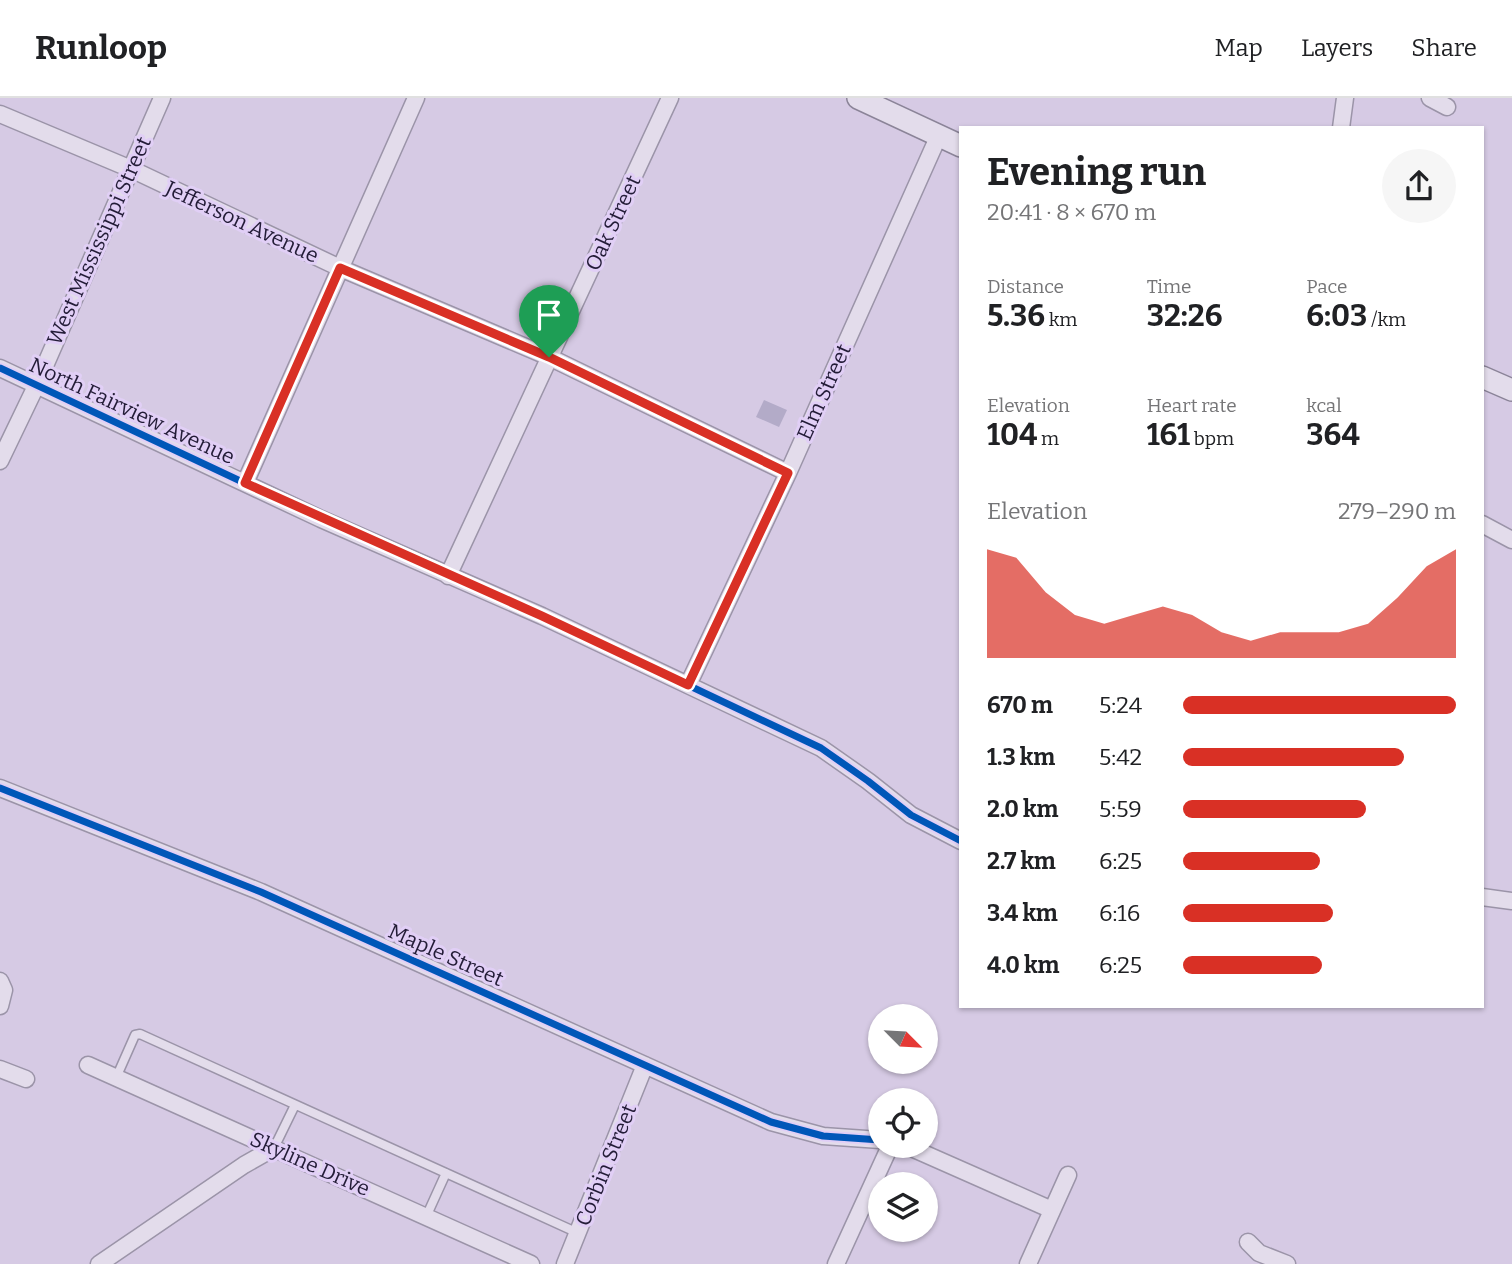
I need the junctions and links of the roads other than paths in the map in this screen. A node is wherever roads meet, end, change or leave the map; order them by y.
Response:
1 (162, 98) edge
2 (416, 98) edge
3 (670, 98) edge
4 (858, 98) edge
5 (1345, 98) edge
6 (1430, 98) edge
7 (1447, 107) dead end
8 (0, 114) edge
9 (1341, 126) edge
10 (939, 135) junction
11 (959, 145) edge
12 (131, 169) junction
13 (340, 268) junction
14 (549, 357) junction
15 (0, 368) edge
16 (1484, 378) edge
17 (37, 384) junction
18 (1512, 390) edge
19 (0, 461) edge
20 (788, 473) junction
21 (245, 483) junction
22 (1484, 525) edge
23 (1512, 540) edge
24 (448, 576) junction
25 (688, 685) junction
26 (0, 788) edge
27 (959, 840) edge
28 (1484, 897) edge
29 (1512, 901) edge
30 (0, 981) edge
31 (0, 1006) edge
32 (88, 1065) dead end
33 (645, 1065) junction
34 (0, 1069) edge
35 (116, 1077) junction
36 (26, 1079) dead end
37 (295, 1105) junction
38 (868, 1139) edge
39 (274, 1148) junction
40 (885, 1158) edge
41 (933, 1158) edge
42 (446, 1173) junction
43 (1068, 1175) dead end
44 (1052, 1210) junction
45 (426, 1217) junction
46 (578, 1233) junction
47 (1248, 1242) dead end
48 (99, 1264) edge
49 (531, 1264) edge
50 (565, 1264) edge
51 (836, 1264) edge
52 (1028, 1264) edge
53 (1287, 1264) edge

1 - 12 street, West Mississippi Street
2 - 13 street
3 - 14 street, Oak Street
4 - 10 street
5 - 9 street
6 - 7 street
8 - 12 street, Jefferson Avenue
10 - 11 street
10 - 20 street, Elm Street
12 - 13 street, Jefferson Avenue
12 - 17 street, West Mississippi Street
13 - 14 street, Jefferson Avenue
13 - 21 street
14 - 20 street, Jefferson Avenue
14 - 24 street, Oak Street
15 - 17 street, North Fairview Avenue
16 - 18 street
17 - 19 street, West Mississippi Street
17 - 21 street, North Fairview Avenue
20 - 25 street, Elm Street
21 - 24 street, North Fairview Avenue
22 - 23 street
24 - 25 street, North Fairview Avenue
25 - 27 street, North Fairview Avenue
26 - 33 street, Maple Street
28 - 29 street
30 - 31 street
32 - 35 street, Skyline Drive
33 - 38 street, Maple Street
33 - 46 street, Corbin Street
34 - 36 street
35 - 37 lane
35 - 39 street, Skyline Drive
37 - 39 lane
37 - 42 lane
39 - 45 street, Skyline Drive
39 - 48 street
40 - 51 street
41 - 44 street
42 - 45 lane
42 - 46 lane
43 - 44 street
44 - 52 street
45 - 49 street, Skyline Drive
46 - 50 street, Corbin Street
47 - 53 street

